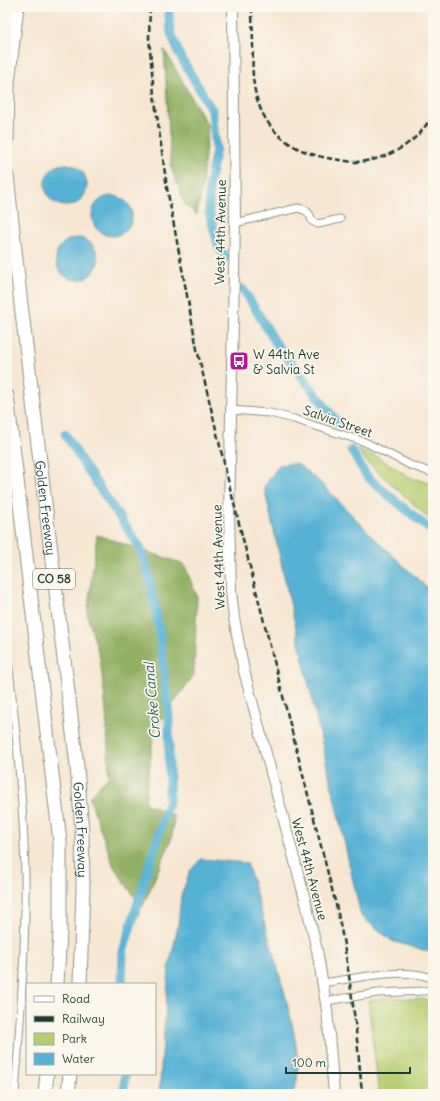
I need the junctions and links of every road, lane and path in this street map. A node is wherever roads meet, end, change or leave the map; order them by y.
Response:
1 (17, 7) edge
2 (233, 7) edge
3 (7, 140) edge
4 (7, 176) edge
5 (340, 219) dead end
6 (235, 223) junction
7 (7, 396) edge
8 (230, 410) junction
9 (433, 473) edge
10 (7, 653) edge
11 (433, 979) edge
12 (57, 983) edge
13 (80, 983) edge
14 (323, 983) junction
15 (433, 990) edge
16 (326, 1001) junction
17 (47, 1075) edge
18 (70, 1075) edge
19 (15, 1094) edge
20 (45, 1094) edge
21 (68, 1094) edge
22 (334, 1094) edge

1 - 3 highway
2 - 6 street, West 44th Avenue
4 - 13 highway, Golden Freeway / CO 58
5 - 6 street
6 - 8 street, West 44th Avenue
7 - 12 highway, Golden Freeway / CO 58
8 - 9 street, Salvia Street
8 - 14 street, West 44th Avenue
10 - 19 street
11 - 14 street
14 - 16 street, West 44th Avenue
15 - 16 street
16 - 22 street, West 44th Avenue
17 - 20 highway
18 - 21 highway

